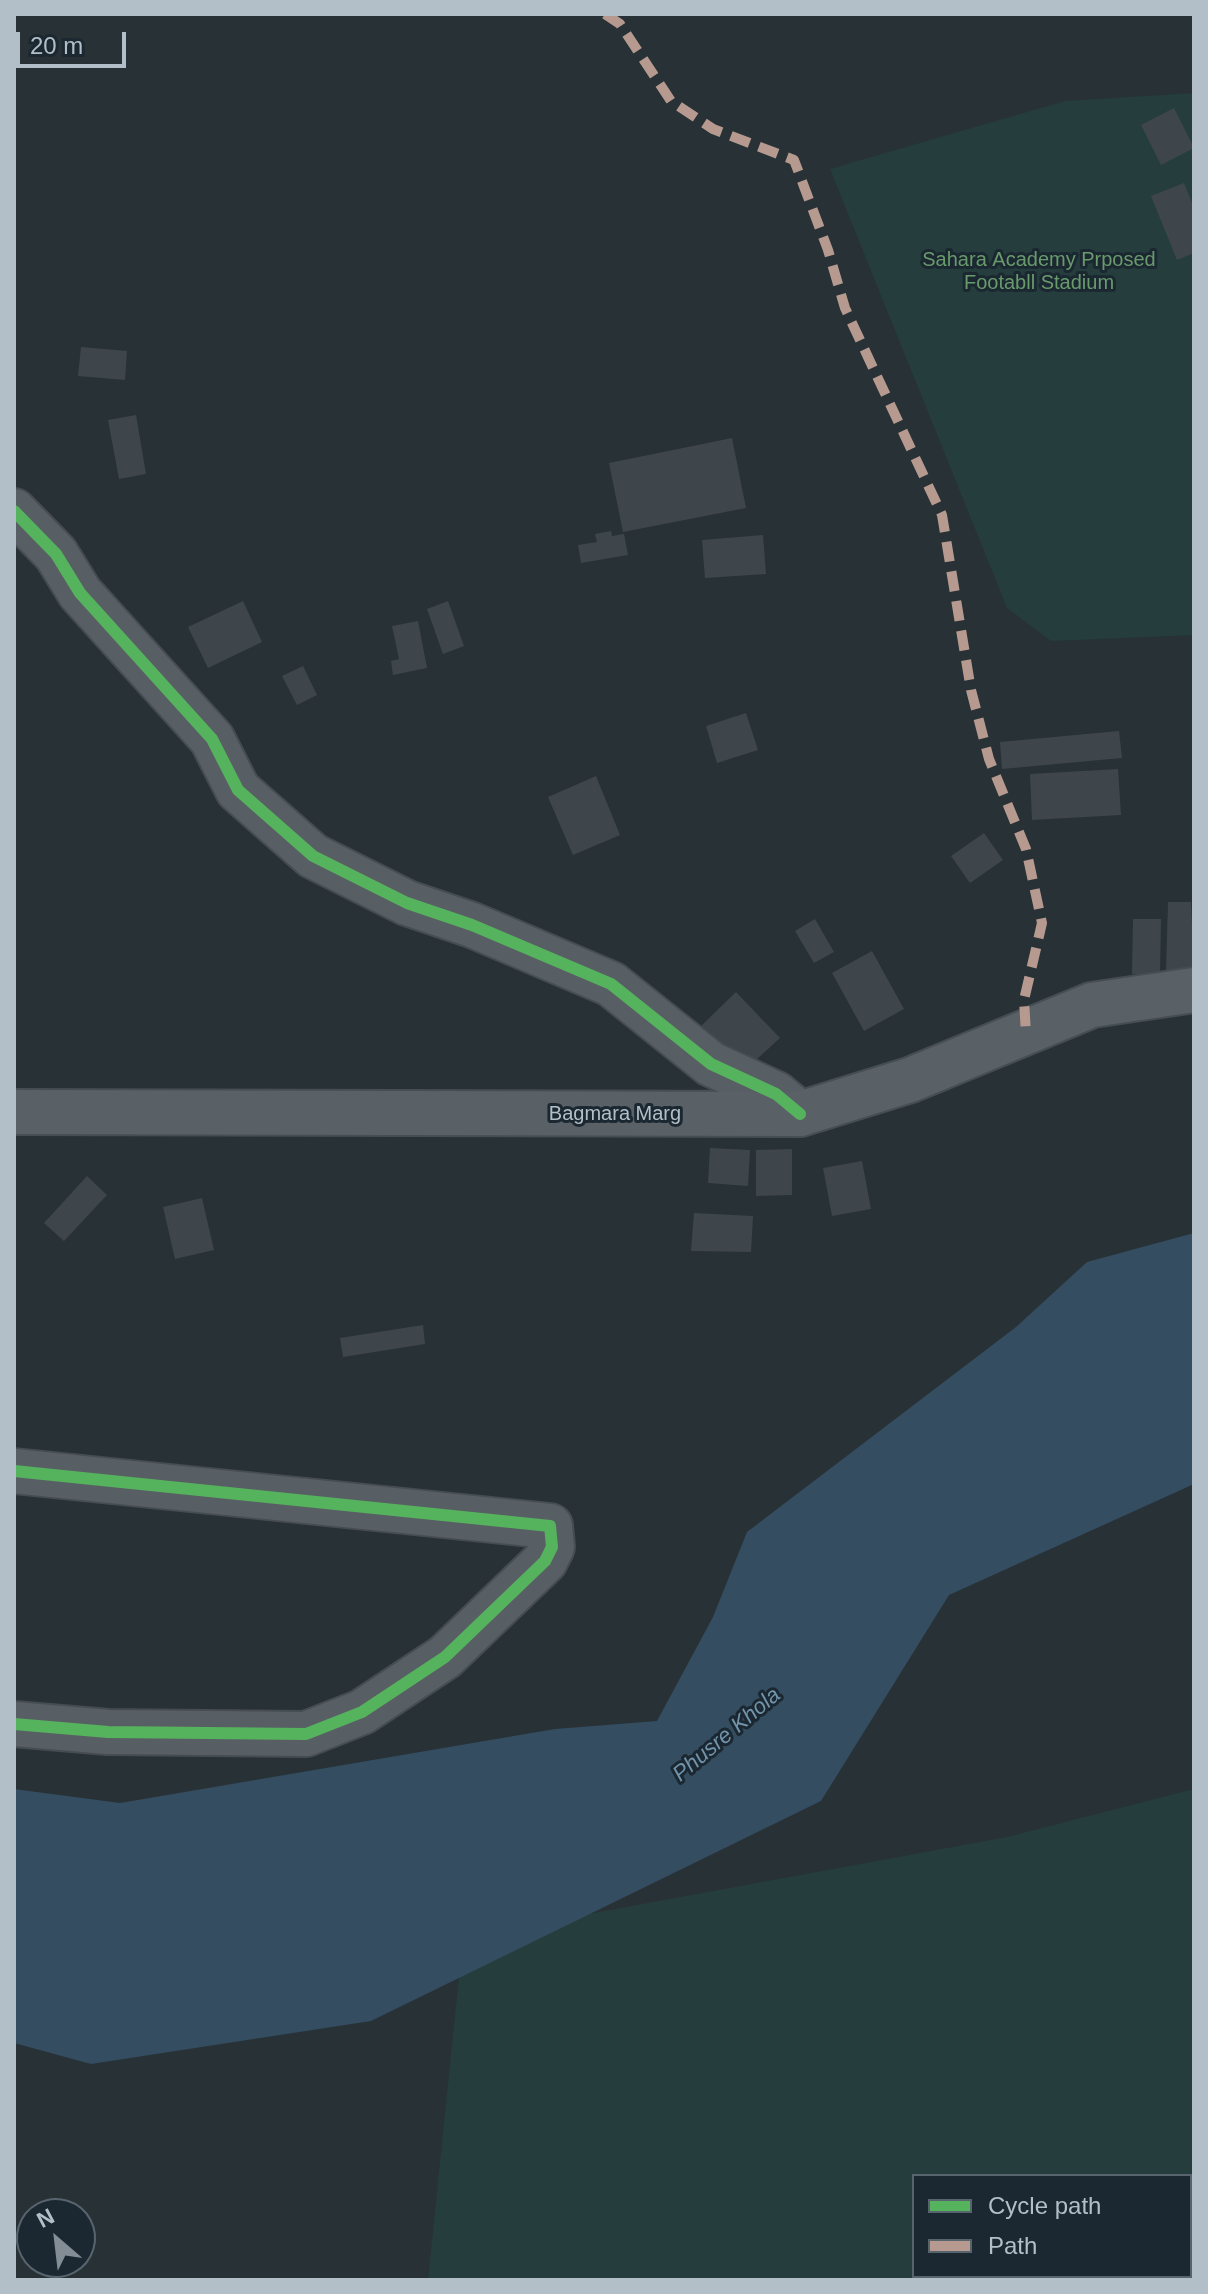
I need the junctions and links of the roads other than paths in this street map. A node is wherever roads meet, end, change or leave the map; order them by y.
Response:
1 (14, 511) edge
2 (1194, 990) edge
3 (14, 1112) edge
4 (800, 1114) junction
5 (14, 1471) edge
6 (14, 1724) edge

1 - 4 street
2 - 4 main road, Bagmara Marg
3 - 4 main road, Bagmara Marg
5 - 6 street

